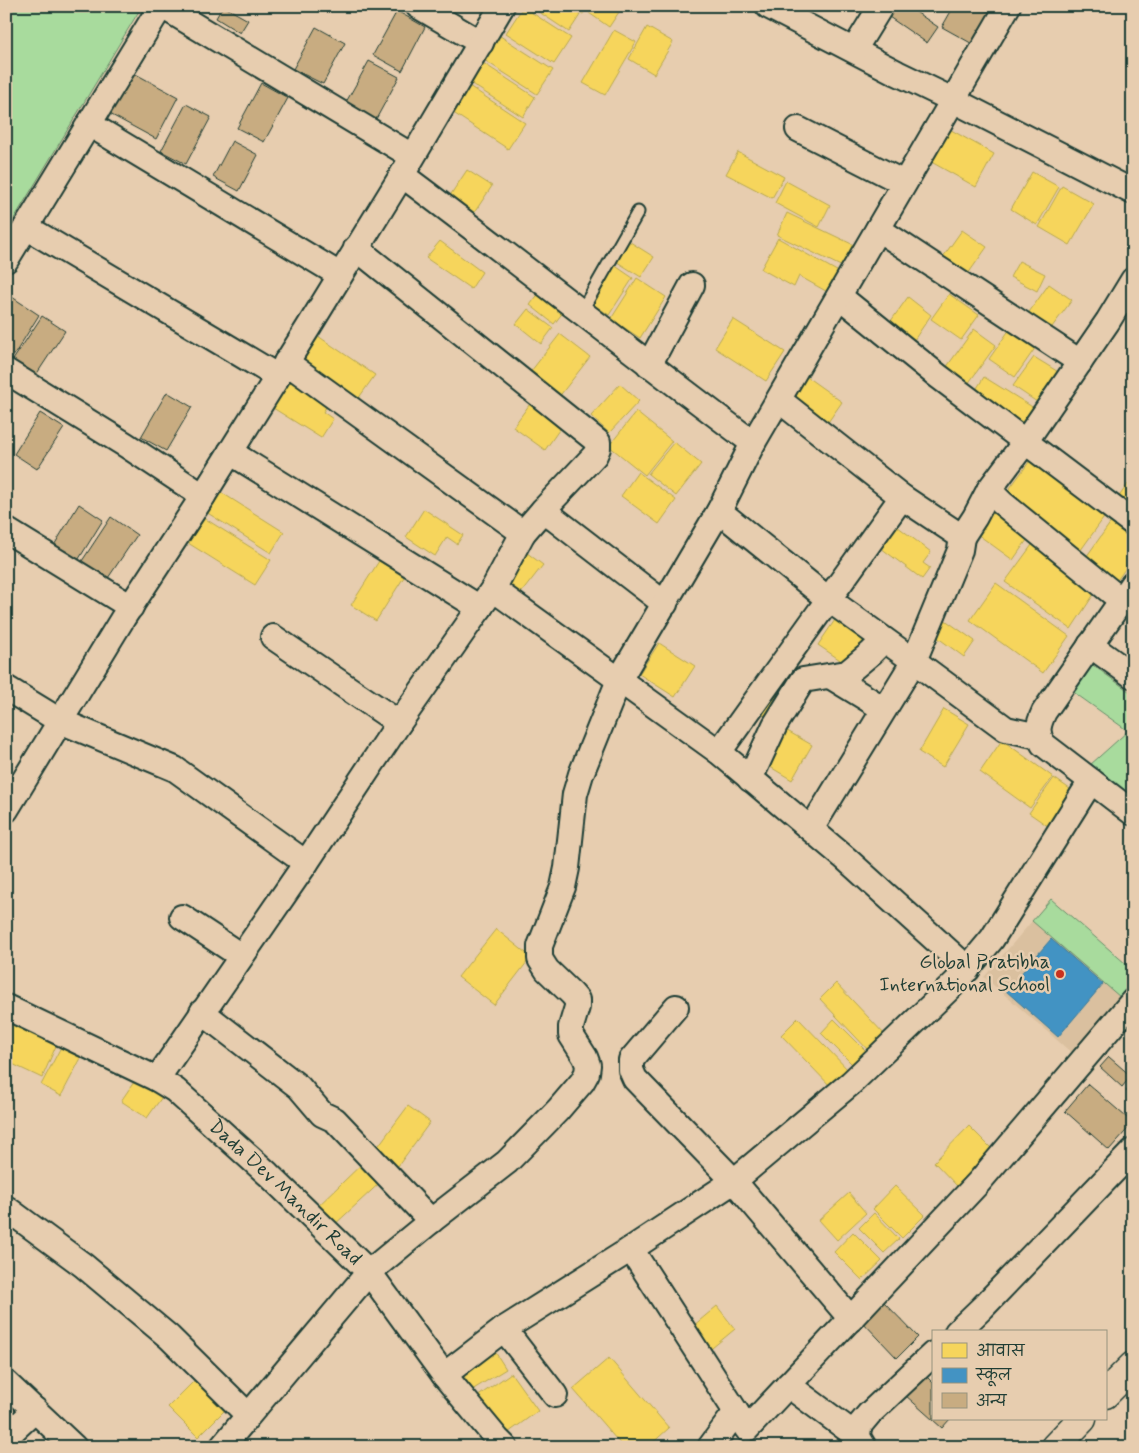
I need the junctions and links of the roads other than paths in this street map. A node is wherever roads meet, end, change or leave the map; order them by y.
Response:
1 (162, 6) edge
2 (418, 6) edge
3 (502, 6) edge
4 (768, 6) edge
5 (880, 6) edge
6 (1008, 6) edge
7 (481, 43) junction
8 (854, 50) junction
9 (953, 100) junction
10 (89, 124) junction
11 (798, 129) dead end
12 (407, 166) junction
13 (904, 183) junction
14 (1133, 192) edge
15 (638, 212) dead end
16 (26, 227) junction
17 (878, 229) junction
18 (356, 248) junction
19 (6, 260) edge
20 (340, 275) junction
21 (1133, 280) edge
22 (692, 285) dead end
23 (839, 296) junction
24 (581, 312) junction
25 (1080, 362) junction
26 (649, 365) junction
27 (282, 369) junction
28 (6, 372) edge
29 (778, 400) junction
30 (1025, 442) junction
31 (753, 443) junction
32 (230, 452) junction
33 (989, 490) junction
34 (203, 496) junction
35 (902, 497) junction
36 (543, 510) junction
37 (719, 511) junction
38 (1133, 524) edge
39 (6, 530) edge
40 (523, 533) junction
41 (962, 537) junction
42 (1127, 592) edge
43 (486, 599) junction
44 (828, 599) junction
45 (665, 604) junction
46 (130, 607) junction
47 (273, 637) dead end
48 (884, 640) junction
49 (1090, 645) junction
50 (914, 661) junction
51 (1132, 675) edge
52 (830, 676) junction
53 (619, 680) junction
54 (6, 688) edge
55 (884, 709) junction
56 (60, 721) junction
57 (399, 723) junction
58 (1038, 736) junction
59 (718, 752) junction
60 (750, 779) junction
61 (1091, 780) junction
62 (6, 810) edge
63 (1133, 813) edge
64 (811, 830) junction
65 (306, 863) junction
66 (182, 917) dead end
67 (241, 956) junction
68 (968, 969) junction
69 (1133, 1001) edge
70 (6, 1007) edge
71 (676, 1007) dead end
72 (202, 1012) junction
73 (156, 1079) junction
74 (1133, 1151) edge
75 (734, 1181) junction
76 (6, 1208) edge
77 (431, 1221) junction
78 (630, 1249) junction
79 (369, 1272) junction
80 (851, 1319) junction
81 (504, 1329) junction
82 (959, 1330) edge
83 (932, 1355) edge
84 (1133, 1366) edge
85 (444, 1375) junction
86 (6, 1383) edge
87 (788, 1385) junction
88 (1106, 1393) edge
89 (555, 1395) dead end
90 (35, 1410) junction
91 (736, 1412) junction
92 (248, 1415) junction
93 (1081, 1420) edge
94 (6, 1437) edge
95 (861, 1442) edge
96 (74, 1447) edge
97 (222, 1447) edge
98 (506, 1447) edge
99 (710, 1447) edge
100 (1055, 1447) edge

1 - 10 street
1 - 12 street
2 - 7 street
3 - 7 street
4 - 8 street
5 - 8 street
6 - 9 street
7 - 12 street
8 - 9 street
9 - 13 street
9 - 14 street
10 - 16 street
10 - 20 street
11 - 13 street
12 - 18 street
12 - 24 street
13 - 17 street
15 - 24 lane
16 - 19 street
16 - 27 street
17 - 23 street
17 - 25 street
18 - 20 street
18 - 36 street
20 - 27 street
21 - 25 street
22 - 26 street
23 - 29 street
23 - 30 street
24 - 26 street
25 - 30 street
26 - 31 street
27 - 32 street
27 - 40 street
28 - 34 street
29 - 31 street
29 - 35 street
30 - 33 street
30 - 38 street
31 - 37 street
32 - 34 street
32 - 43 street
33 - 41 street
33 - 42 street
34 - 46 street
35 - 41 street
35 - 44 street
36 - 40 street
36 - 45 street
37 - 44 street
37 - 45 street
39 - 46 street
40 - 43 street
41 - 50 street
42 - 49 street
43 - 53 street
43 - 57 street
44 - 48 street
44 - 59 street
45 - 53 street
46 - 56 street
47 - 57 street
48 - 50 street
48 - 52 street
49 - 51 street
49 - 58 street
50 - 55 street
50 - 58 street
52 - 55 street
52 - 60 street
53 - 59 street
53 - 77 street
54 - 56 street
55 - 64 street
56 - 62 street
56 - 65 street
57 - 65 street
58 - 61 street
59 - 60 street
60 - 64 street
61 - 63 street
61 - 68 street
64 - 68 street
65 - 67 street
66 - 67 street
67 - 72 street
68 - 75 street
69 - 80 street
70 - 73 street, Dada Dev Mandir Road
71 - 75 street
72 - 73 street
72 - 77 street
73 - 79 street, Dada Dev Mandir Road
74 - 82 street
75 - 78 street
75 - 80 street
76 - 92 street
77 - 79 street
78 - 81 street
78 - 91 street
79 - 85 street, Dada Dev Mandir Road
79 - 92 street
80 - 87 street
81 - 85 street
81 - 89 street
83 - 95 street
84 - 88 street
85 - 98 street, Dada Dev Mandir Road
86 - 90 street
87 - 91 street
87 - 95 street
90 - 94 street
90 - 96 street
91 - 99 street
92 - 97 street
93 - 100 street

